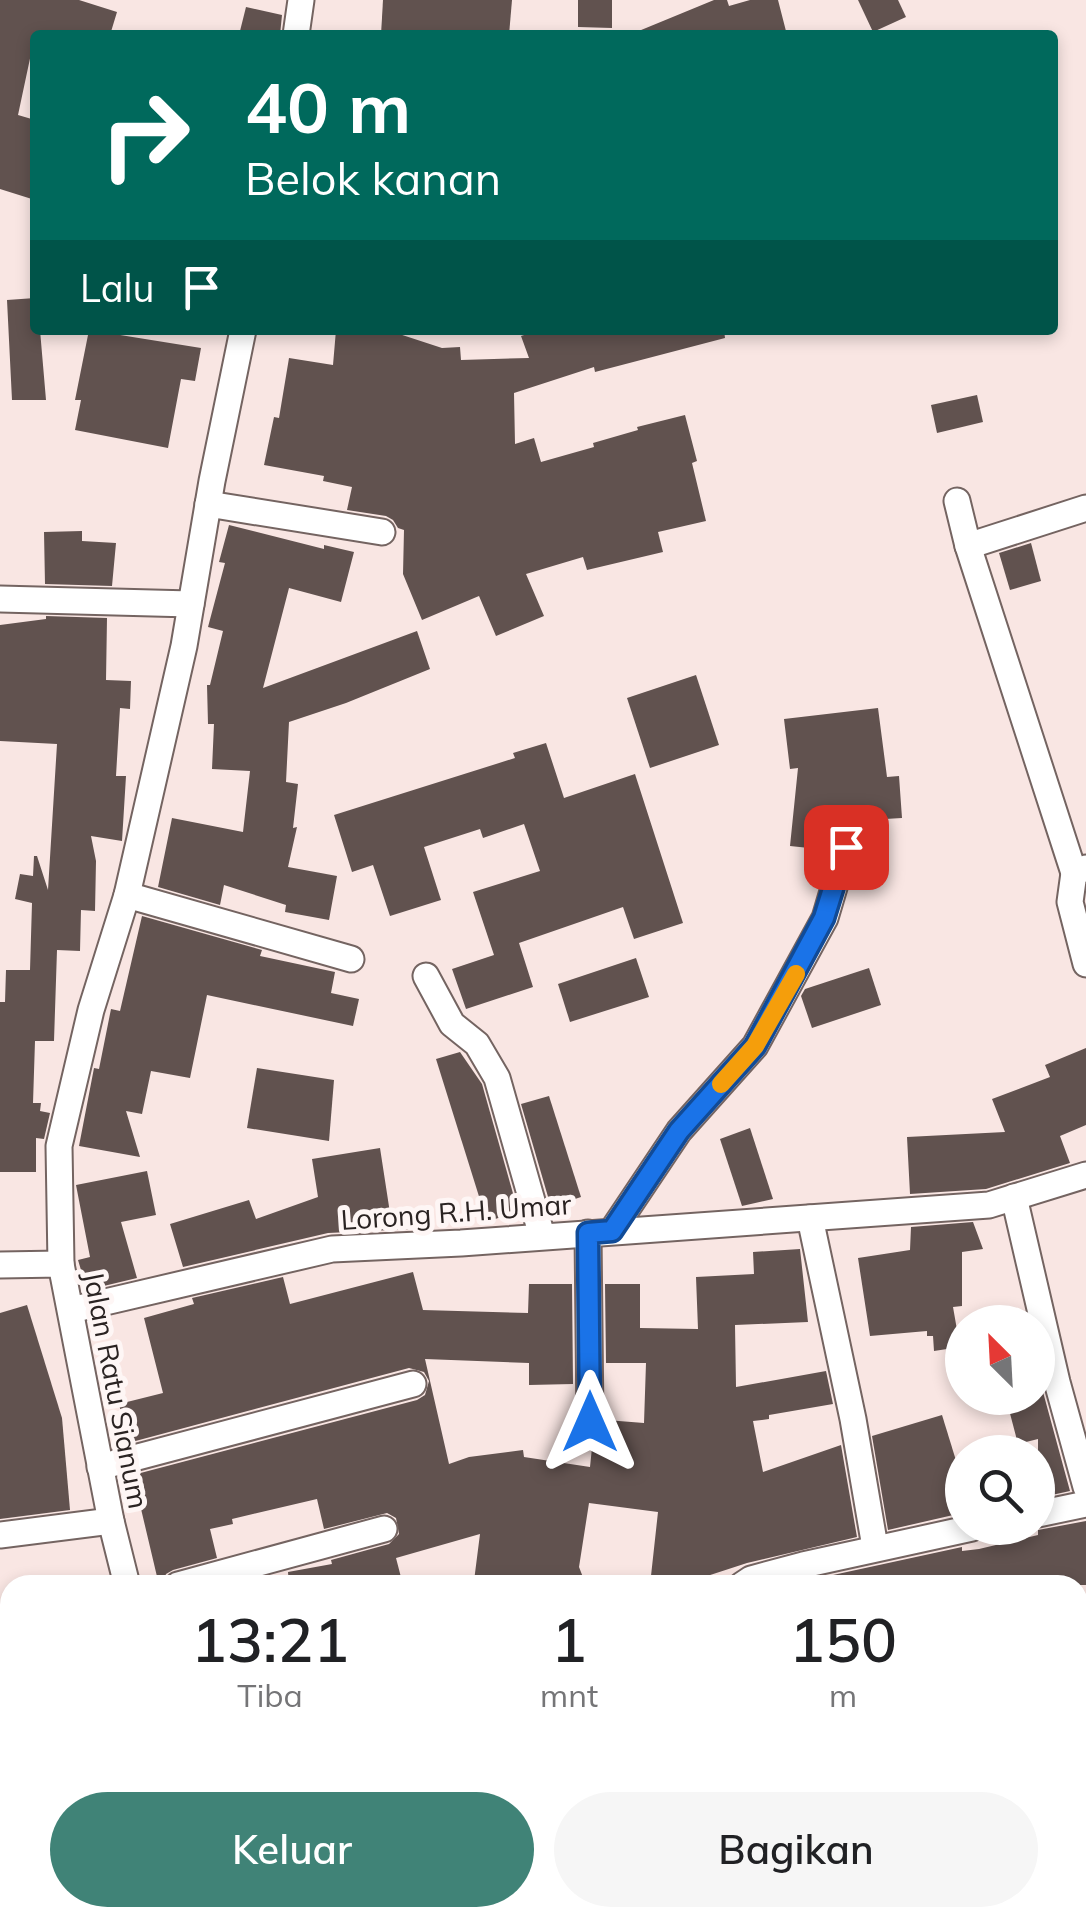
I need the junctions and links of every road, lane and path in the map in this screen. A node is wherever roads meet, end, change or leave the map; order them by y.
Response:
1 (301, 0) edge
2 (297, 30) edge
3 (242, 335) edge
4 (957, 500) dead end
5 (208, 504) junction
6 (1086, 508) edge
7 (382, 532) dead end
8 (968, 546) junction
9 (0, 599) edge
10 (191, 604) junction
11 (846, 847) dead end
12 (1080, 870) edge
13 (127, 894) junction
14 (351, 958) dead end
15 (1086, 964) edge
16 (426, 976) dead end
17 (1086, 1175) edge
18 (1014, 1197) junction
19 (810, 1218) junction
20 (600, 1232) junction
21 (542, 1236) junction
22 (61, 1264) junction
23 (0, 1265) edge
24 (71, 1310) junction
25 (413, 1384) dead end
26 (590, 1422) dead end
27 (100, 1467) junction
28 (1086, 1487) edge
29 (1086, 1504) edge
30 (1055, 1510) edge
31 (111, 1521) junction
32 (384, 1529) dead end
33 (945, 1533) edge
34 (0, 1534) edge
35 (876, 1547) junction
36 (125, 1575) edge
37 (215, 1575) edge
38 (763, 1575) edge

1 - 2 street
3 - 5 street
4 - 8 street
5 - 7 street
5 - 10 street
6 - 8 street
8 - 12 street
9 - 10 street
10 - 13 street
11 - 20 street
12 - 15 street
13 - 14 street
13 - 22 street
16 - 21 street
17 - 18 street, Lorong R.H. Umar
18 - 19 street, Lorong R.H. Umar
18 - 28 street
19 - 20 street, Lorong R.H. Umar
19 - 35 street
20 - 21 street, Lorong R.H. Umar
20 - 26 street
21 - 24 street, Lorong R.H. Umar
22 - 23 street, Jalan Ratu Sianum
22 - 24 street, Jalan Ratu Sianum
24 - 27 street, Jalan Ratu Sianum
25 - 27 street
27 - 31 street, Jalan Ratu Sianum
29 - 30 street
31 - 34 street
31 - 36 street, Jalan Ratu Sianum
32 - 37 street
33 - 35 street
35 - 38 street

